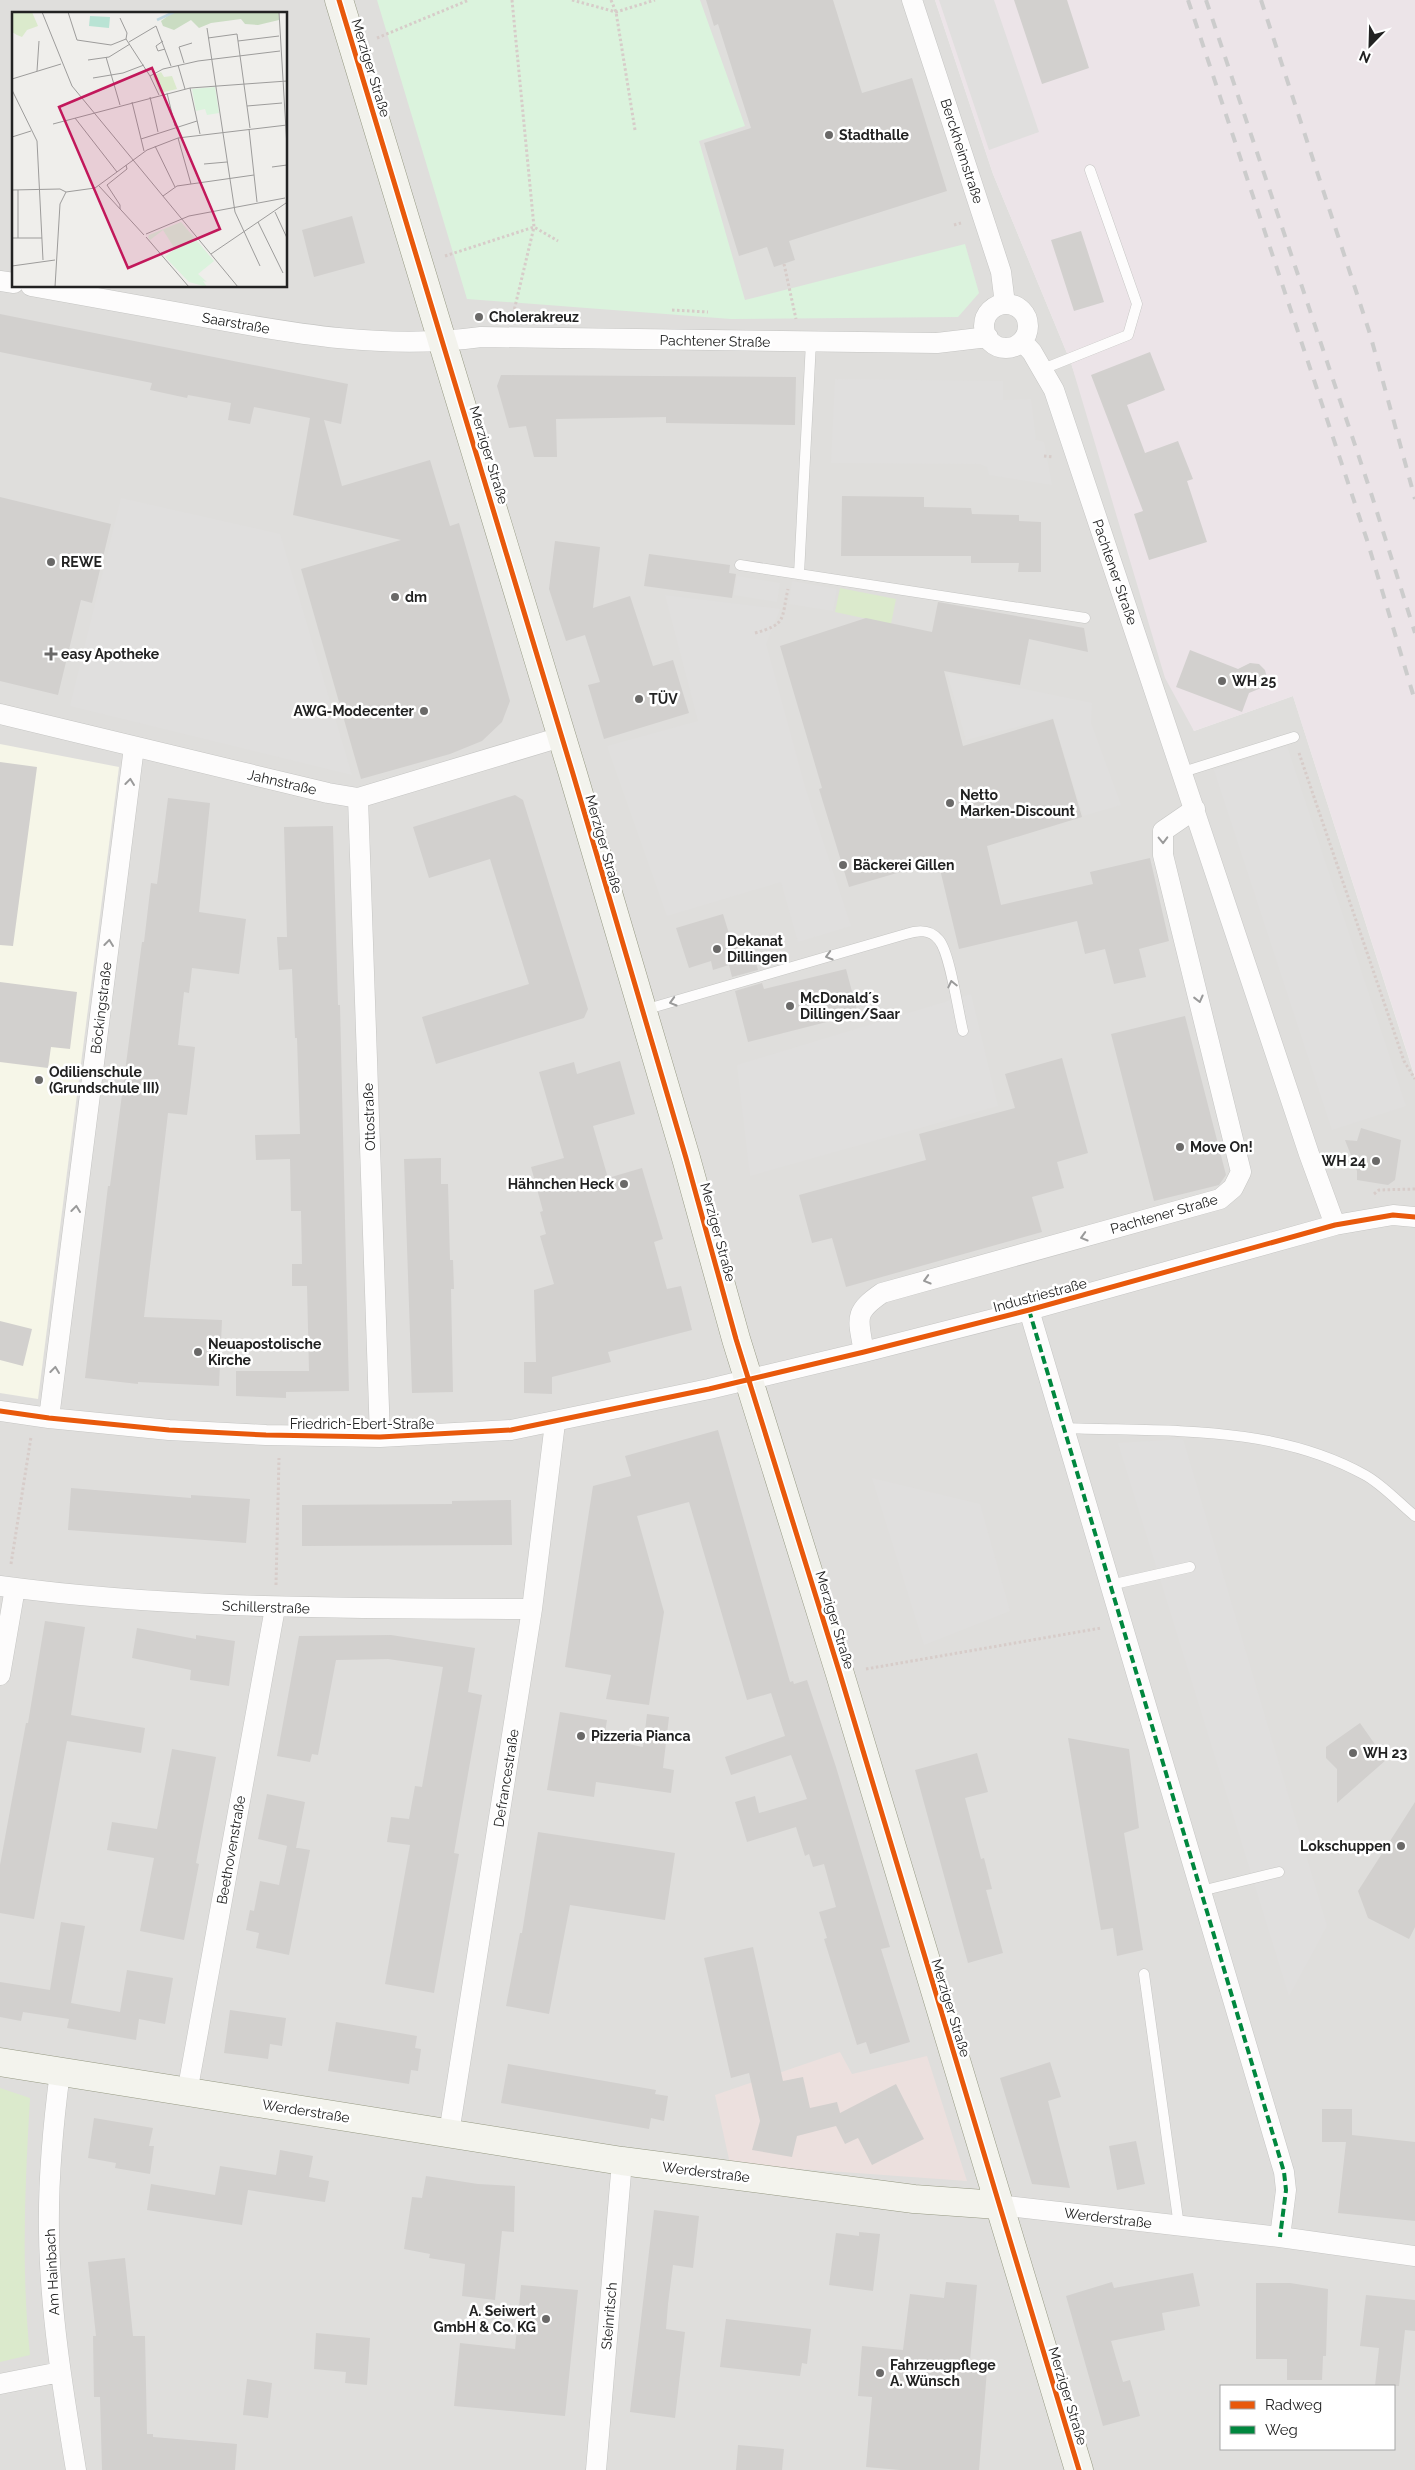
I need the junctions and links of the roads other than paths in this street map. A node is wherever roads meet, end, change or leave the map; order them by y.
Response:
1 (340, 0) edge
2 (912, 0) edge
3 (1090, 170) dead end
4 (42, 288) edge
5 (1005, 304) junction
6 (988, 337) junction
7 (1022, 341) junction
8 (442, 342) junction
9 (811, 342) junction
10 (1043, 369) junction
11 (740, 565) dead end
12 (795, 573) junction
13 (1085, 618) dead end
14 (0, 714) edge
15 (561, 737) junction
16 (1294, 737) road end
17 (134, 747) junction
18 (1183, 772) junction
19 (358, 798) junction
20 (1196, 809) junction
21 (642, 1011) junction
22 (963, 1031) dead end
23 (1415, 1217) edge
24 (1335, 1225) junction
25 (1029, 1310) junction
26 (864, 1352) junction
27 (750, 1380) junction
28 (0, 1411) edge
29 (42, 1417) junction
30 (555, 1423) junction
31 (1064, 1428) junction
32 (380, 1437) junction
33 (1415, 1516) edge
34 (1190, 1567) dead end
35 (1110, 1585) junction
36 (7, 1587) edge
37 (275, 1608) junction
38 (532, 1609) junction
39 (0, 1675) edge
40 (1279, 1872) dead end
41 (1201, 1892) junction
42 (1144, 1974) dead end
43 (0, 2062) edge
44 (60, 2072) junction
45 (187, 2092) junction
46 (449, 2133) junction
47 (622, 2161) junction
48 (998, 2205) junction
49 (1179, 2226) junction
50 (1280, 2238) junction
51 (1415, 2256) edge
52 (60, 2372) junction
53 (0, 2384) edge
54 (76, 2470) edge
55 (596, 2470) edge
56 (1079, 2470) edge

1 - 8 main road, Merziger Straße
2 - 5 street, Berckheimstraße
3 - 10 lane
4 - 8 street, Saarstraße
5 - 6 street
5 - 7 street
6 - 7 street
6 - 9 street, Pachtener Straße
7 - 10 street, Pachtener Straße
8 - 9 street, Pachtener Straße
8 - 15 main road, Merziger Straße
9 - 12 lane
10 - 18 street, Pachtener Straße
11 - 12 lane
12 - 13 lane
14 - 17 street, Jahnstraße
15 - 19 street, Jahnstraße
15 - 21 main road, Merziger Straße
16 - 18 lane
17 - 19 street, Jahnstraße
29 -> 17 street, Böckingstraße
18 - 20 street, Pachtener Straße
19 - 32 street, Ottostraße
20 - 24 street, Pachtener Straße
20 -> 26 street, Pachtener Straße
22 -> 21 lane
21 - 27 main road, Merziger Straße
23 - 24 street, Industriestraße
24 - 25 street, Industriestraße
25 - 26 street, Industriestraße
25 - 31 street
26 - 27 street, Industriestraße
27 - 30 street, Friedrich-Ebert-Straße
27 - 48 main road, Merziger Straße
28 - 29 street, Friedrich-Ebert-Straße
29 - 32 street, Friedrich-Ebert-Straße
30 - 32 street, Friedrich-Ebert-Straße
30 - 38 street, Defrancestraße
31 - 33 lane
31 - 35 street
34 - 35 lane
35 - 41 street
36 - 37 street, Schillerstraße
36 - 39 street
37 - 38 street, Schillerstraße
37 - 45 street, Beethovenstraße
38 - 46 street, Defrancestraße
40 - 41 lane
41 - 50 street
42 - 49 lane
43 - 44 main road, Werderstraße
44 - 45 main road, Werderstraße
44 - 52 street, Am Hainbach
45 - 46 main road, Werderstraße
46 - 47 main road, Werderstraße
47 - 48 main road, Werderstraße
47 - 55 street, Steinritsch
48 - 49 street, Werderstraße
48 - 56 main road, Merziger Straße
49 - 50 street, Werderstraße
50 - 51 street, Werderstraße
52 - 53 street
52 - 54 street, Am Hainbach

